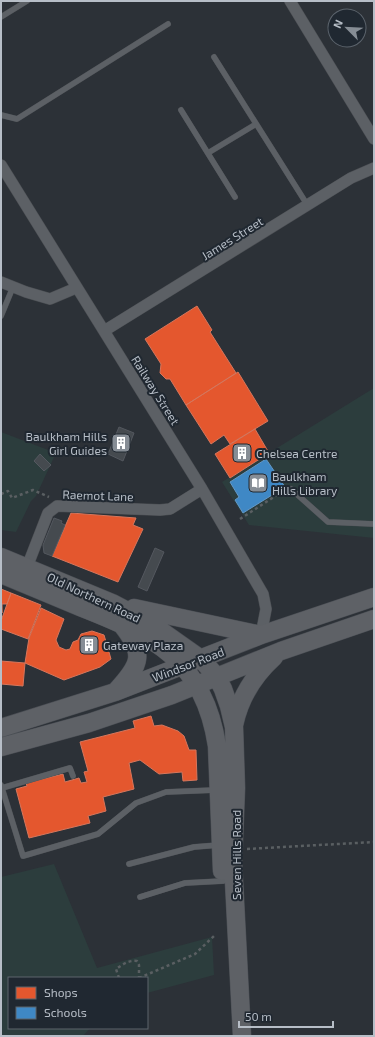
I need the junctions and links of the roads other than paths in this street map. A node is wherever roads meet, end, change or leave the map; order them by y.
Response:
1 (27, 1) edge
2 (290, 1) edge
3 (1, 17) edge
4 (168, 24) dead end
5 (214, 57) dead end
6 (180, 110) dead end
7 (1, 115) edge
8 (256, 124) junction
9 (374, 139) edge
10 (208, 153) junction
11 (1, 165) edge
12 (374, 168) edge
13 (235, 197) dead end
14 (308, 206) junction
15 (1, 282) edge
16 (13, 287) junction
17 (76, 288) junction
18 (3, 307) edge
19 (1, 316) edge
20 (104, 331) junction
21 (202, 489) junction
22 (291, 489) road end
23 (374, 524) edge
24 (1, 557) edge
25 (27, 567) junction
26 (1, 574) edge
27 (374, 597) edge
28 (112, 603) junction
29 (374, 619) edge
30 (120, 623) junction
31 (262, 636) junction
32 (281, 651) junction
33 (201, 659) junction
34 (183, 666) junction
35 (217, 677) junction
36 (197, 685) junction
37 (115, 692) junction
38 (1, 728) edge
39 (234, 728) junction
40 (1, 747) edge
41 (73, 776) dead end
42 (1, 786) edge
43 (218, 789) junction
44 (222, 845) junction
45 (129, 864) dead end
46 (223, 881) junction
47 (140, 897) dead end
48 (230, 1036) edge
49 (242, 1036) edge

1 - 3 lane
2 - 9 street
4 - 7 lane
5 - 8 lane
6 - 10 lane
8 - 10 lane
8 - 14 lane
10 - 13 lane
11 - 17 street, Railway Street
12 - 14 street, James Street
14 - 20 street, James Street
15 - 16 street
16 - 17 street
16 - 18 lane
17 - 20 street, Railway Street
18 - 19 lane
20 - 21 street, Railway Street
21 - 25 street, Raemot Lane
21 - 31 street, Railway Street
22 - 23 lane
24 - 25 main road, Old Northern Road
25 - 28 main road, Old Northern Road
26 - 30 main road, Old Northern Road
27 - 31 main road, Windsor Road
28 - 31 main road
28 - 33 main road, Old Northern Road
29 - 32 main road, Windsor Road
30 - 34 main road, Old Northern Road
30 - 37 main road
31 - 33 main road, Windsor Road
32 - 35 main road, Windsor Road
32 - 39 main road
33 - 34 main road, Windsor Road
33 - 35 main road, Old Northern Road
34 - 36 main road, Old Northern Road
34 - 37 main road, Windsor Road
35 - 36 main road, Windsor Road
35 - 39 main road, Seven Hills Road
36 - 40 main road, Windsor Road
36 - 43 main road, Seven Hills Road
37 - 38 main road, Windsor Road
39 - 49 main road, Seven Hills Road
41 - 42 lane
42 - 43 lane
43 - 44 main road, Seven Hills Road
44 - 45 lane
44 - 46 main road, Seven Hills Road
46 - 47 lane
46 - 48 main road, Seven Hills Road

